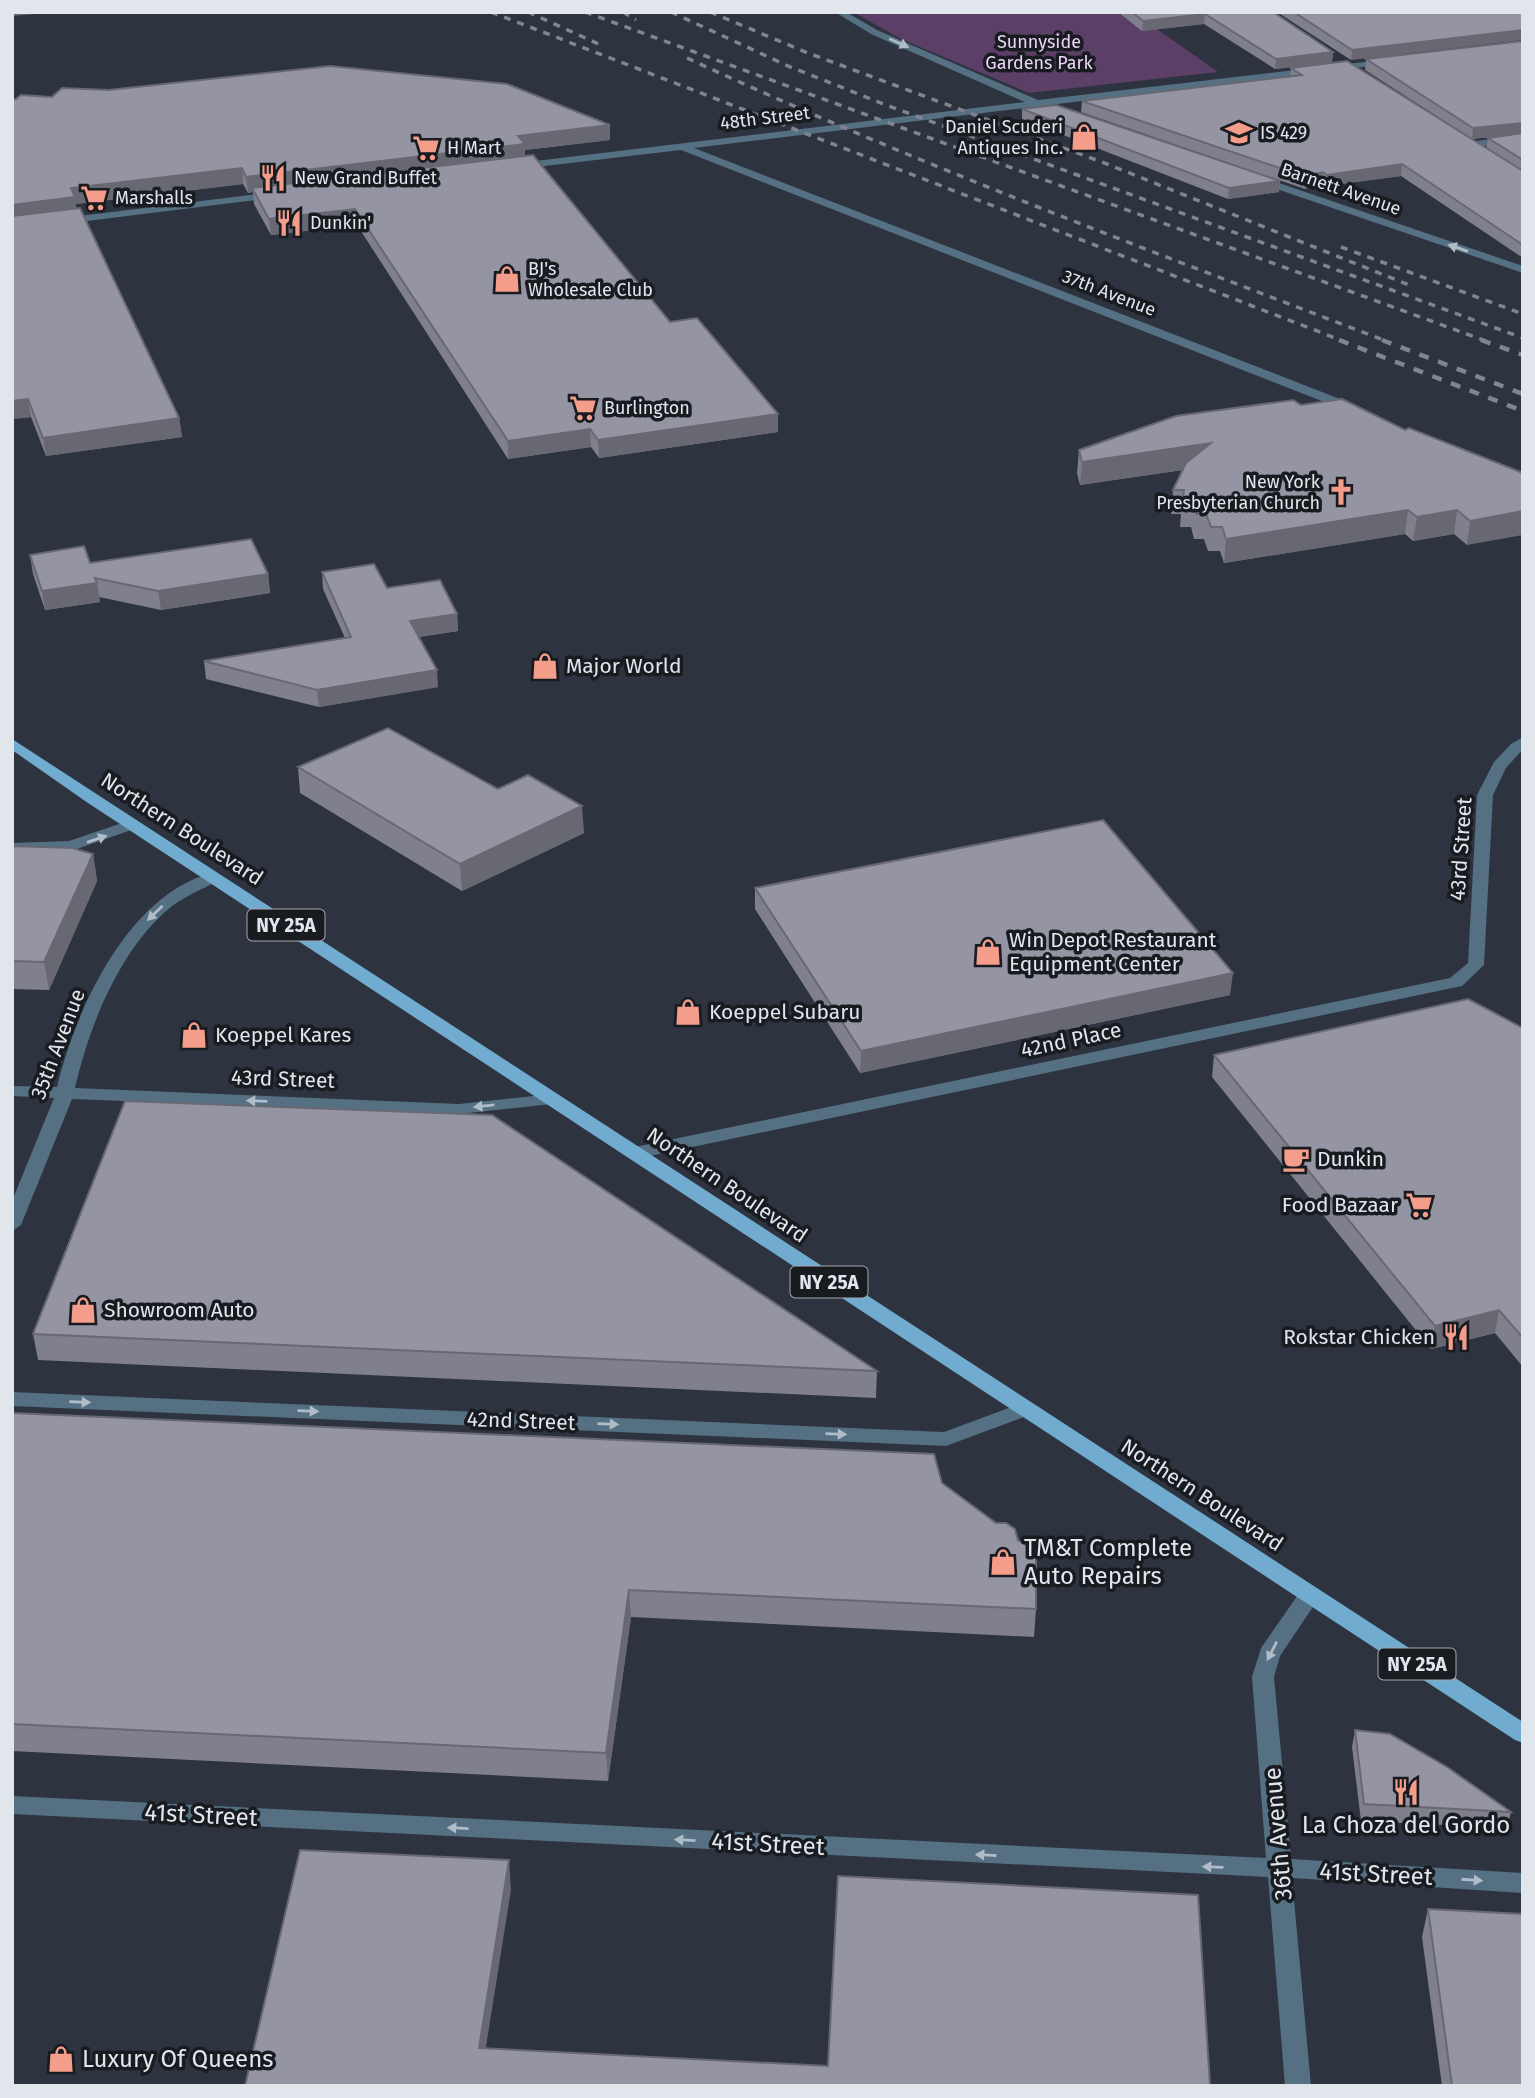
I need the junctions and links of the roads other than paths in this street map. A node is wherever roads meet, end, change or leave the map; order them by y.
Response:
1 (839, 12) edge
2 (1336, 58) edge
3 (1394, 60) edge
4 (1349, 66) junction
5 (1360, 75) edge
6 (1037, 103) junction
7 (1062, 112) edge
8 (1523, 138) edge
9 (682, 146) junction
10 (1482, 153) edge
11 (502, 168) edge
12 (1245, 175) edge
13 (281, 195) edge
14 (50, 222) edge
15 (1523, 270) edge
16 (1367, 414) edge
17 (1523, 741) edge
18 (12, 743) edge
19 (131, 825) junction
20 (12, 848) edge
21 (212, 878) junction
22 (1478, 931) joint
23 (12, 1091) edge
24 (65, 1093) junction
25 (552, 1099) junction
26 (635, 1153) junction
27 (12, 1225) edge
28 (12, 1399) edge
29 (1025, 1409) junction
30 (1310, 1595) junction
31 (1523, 1734) edge
32 (12, 1805) edge
33 (1281, 1868) junction
34 (1523, 1883) edge
35 (1298, 2086) edge

1 -> 6 street
2 - 4 street
3 - 4 street, 48th Street
4 - 5 street
4 - 6 street, 48th Street
6 - 7 street
6 - 9 street, 48th Street
8 - 10 street
9 - 11 street, 48th Street
9 - 16 street, 37th Avenue
15 -> 12 street, Barnett Avenue
13 - 14 street
17 - 22 street, 43rd Street
18 - 19 main road, Northern Boulevard / NY 25A
20 -> 19 street
19 - 21 main road, Northern Boulevard / NY 25A
21 -> 24 street, 35th Avenue
21 - 25 main road, Northern Boulevard / NY 25A
22 - 26 street, 42nd Place
23 - 24 street, 43rd Street
25 -> 24 street, 43rd Street
24 - 27 street, 35th Avenue
25 - 26 main road, Northern Boulevard / NY 25A
26 - 29 main road, Northern Boulevard / NY 25A
28 -> 29 street, 42nd Street
29 - 30 main road, Northern Boulevard / NY 25A
30 - 31 main road, Northern Boulevard / NY 25A
30 -> 33 street, 36th Avenue
33 -> 32 street, 41st Street
33 -> 34 street, 41st Street
33 - 35 street, 36th Avenue

